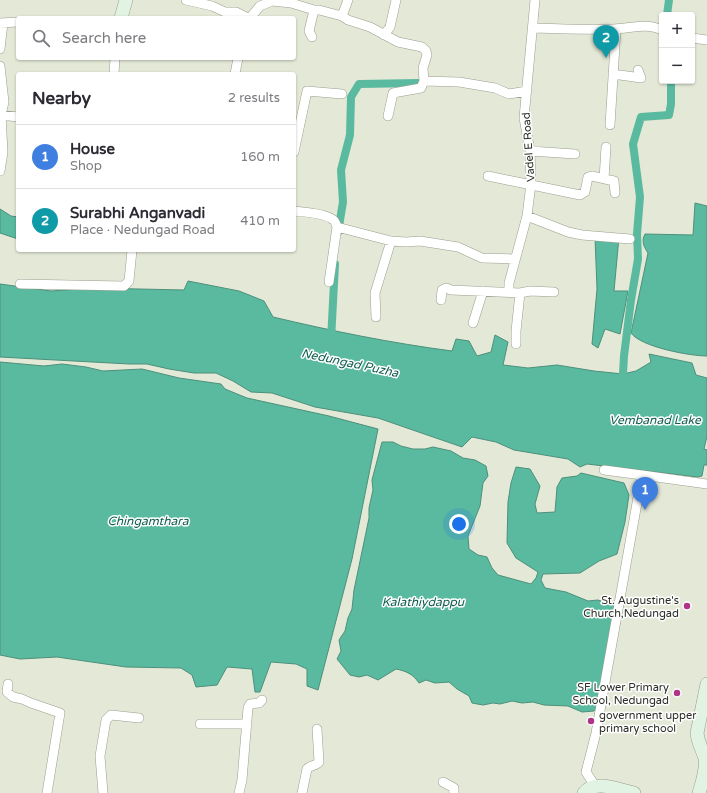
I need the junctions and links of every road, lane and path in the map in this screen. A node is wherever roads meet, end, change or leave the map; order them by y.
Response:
1 (126, 0) edge
2 (186, 0) edge
3 (348, 0) edge
4 (396, 0) edge
5 (535, 0) edge
6 (314, 10) junction
7 (122, 16) edge
8 (245, 16) edge
9 (251, 16) edge
10 (342, 16) junction
11 (16, 22) edge
12 (2, 23) edge
13 (533, 28) junction
14 (616, 29) junction
15 (659, 30) edge
16 (384, 35) junction
17 (312, 36) dead end
18 (695, 38) edge
19 (707, 40) edge
20 (0, 48) edge
21 (115, 60) edge
22 (238, 60) edge
23 (0, 66) edge
24 (638, 70) dead end
25 (114, 72) edge
26 (235, 72) edge
27 (614, 74) junction
28 (424, 81) junction
29 (527, 91) junction
30 (342, 94) dead end
31 (1, 115) junction
32 (388, 116) dead end
33 (16, 117) edge
34 (610, 125) dead end
35 (296, 144) edge
36 (606, 147) dead end
37 (530, 151) junction
38 (574, 154) dead end
39 (0, 171) edge
40 (488, 176) dead end
41 (604, 179) junction
42 (531, 184) junction
43 (615, 193) dead end
44 (296, 211) edge
45 (527, 216) junction
46 (339, 227) junction
47 (630, 239) dead end
48 (390, 240) junction
49 (132, 252) edge
50 (515, 259) junction
51 (330, 282) dead end
52 (20, 284) dead end
53 (483, 291) junction
54 (509, 292) junction
55 (554, 292) dead end
56 (520, 293) junction
57 (441, 300) dead end
58 (376, 317) dead end
59 (473, 323) dead end
60 (516, 344) dead end
61 (604, 470) dead end
62 (642, 476) junction
63 (707, 484) edge
64 (8, 684) dead end
65 (707, 684) edge
66 (262, 700) dead end
67 (139, 718) dead end
68 (200, 724) dead end
69 (247, 724) junction
70 (316, 729) dead end
71 (443, 782) dead end
72 (595, 786) junction
73 (47, 793) edge
74 (102, 793) edge
75 (239, 793) edge
76 (302, 793) edge
77 (454, 793) edge
78 (584, 793) edge
79 (634, 793) edge
80 (699, 793) edge

1 - 7 street
2 - 8 street
3 - 10 street
4 - 16 street
5 - 13 street, Vadel E Road
6 - 9 street
6 - 10 street
6 - 17 street
10 - 16 street
11 - 12 street
12 - 20 street
13 - 14 street
13 - 29 street, Vadel E Road
14 - 15 street
14 - 27 street
16 - 28 street
18 - 19 street
21 - 25 street
22 - 26 street
23 - 31 street
24 - 27 street
27 - 34 street
28 - 29 street
28 - 32 street
29 - 37 street, Vadel E Road
30 - 35 street
31 - 33 street
31 - 39 street
36 - 41 street
37 - 38 street
37 - 42 street, Vadel E Road
40 - 42 street
41 - 42 street
41 - 43 street
42 - 45 street, Vadel E Road
44 - 46 street
45 - 47 street
45 - 50 street, Vadel E Road
46 - 48 street
46 - 51 street
48 - 50 street
48 - 58 street
49 - 52 street
50 - 54 street, Vadel E Road
53 - 54 street
53 - 57 street
53 - 59 street
54 - 56 street
55 - 56 street
56 - 60 street
61 - 62 street
62 - 63 street
62 - 72 street
64 - 73 street
65 - 80 street
66 - 69 street
67 - 74 street
68 - 69 street
69 - 75 street
70 - 76 street
71 - 77 street
72 - 78 street
72 - 79 street

